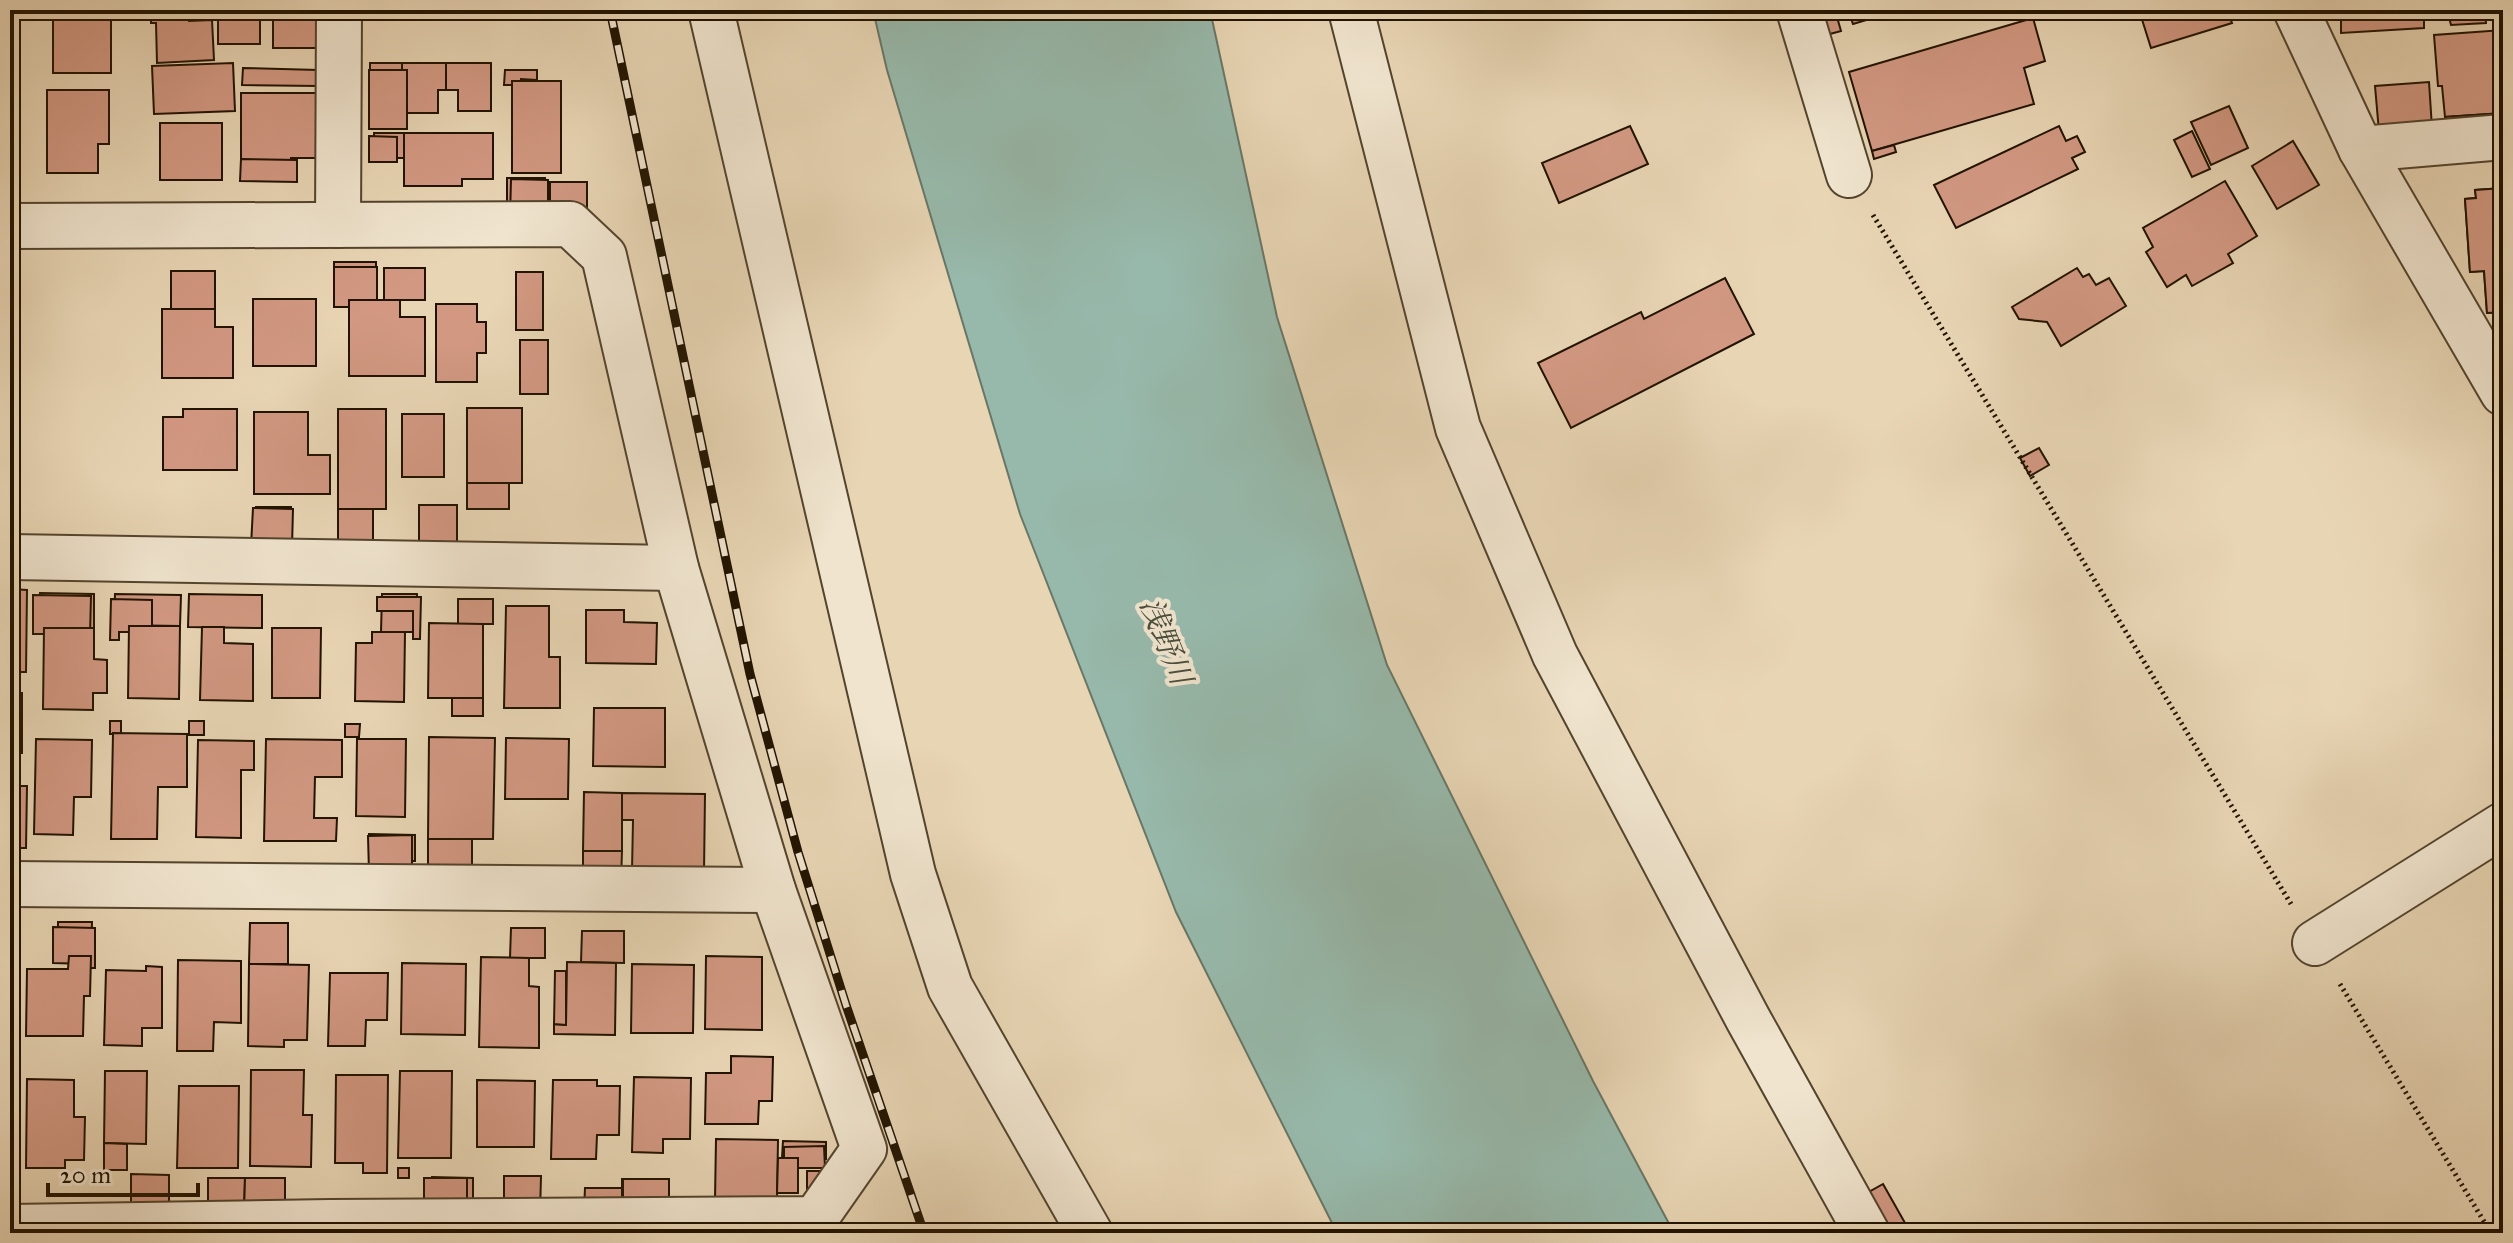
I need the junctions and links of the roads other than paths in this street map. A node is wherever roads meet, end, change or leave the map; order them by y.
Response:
1 (339, 10) edge
2 (711, 10) edge
3 (1351, 10) edge
4 (1799, 10) edge
5 (2296, 10) edge
6 (2503, 137) edge
7 (2361, 149) junction
8 (1857, 188) road end
9 (338, 225) junction
10 (10, 226) edge
11 (2503, 393) edge
12 (10, 557) edge
13 (676, 568) junction
14 (2503, 825) edge
15 (10, 884) edge
16 (773, 890) junction
17 (2307, 930) road end
18 (10, 1227) edge
19 (330, 1227) edge
20 (588, 1227) edge
21 (730, 1227) edge
22 (1090, 1233) edge
23 (1867, 1233) edge

1 - 9 street
2 - 22 street
3 - 23 street
4 - 8 street
5 - 7 street
6 - 7 street
7 - 11 street
9 - 10 street
9 - 13 street
12 - 13 street
13 - 16 street
14 - 17 street
15 - 16 street
16 - 21 street
18 - 19 street
19 - 20 street
20 - 21 street

